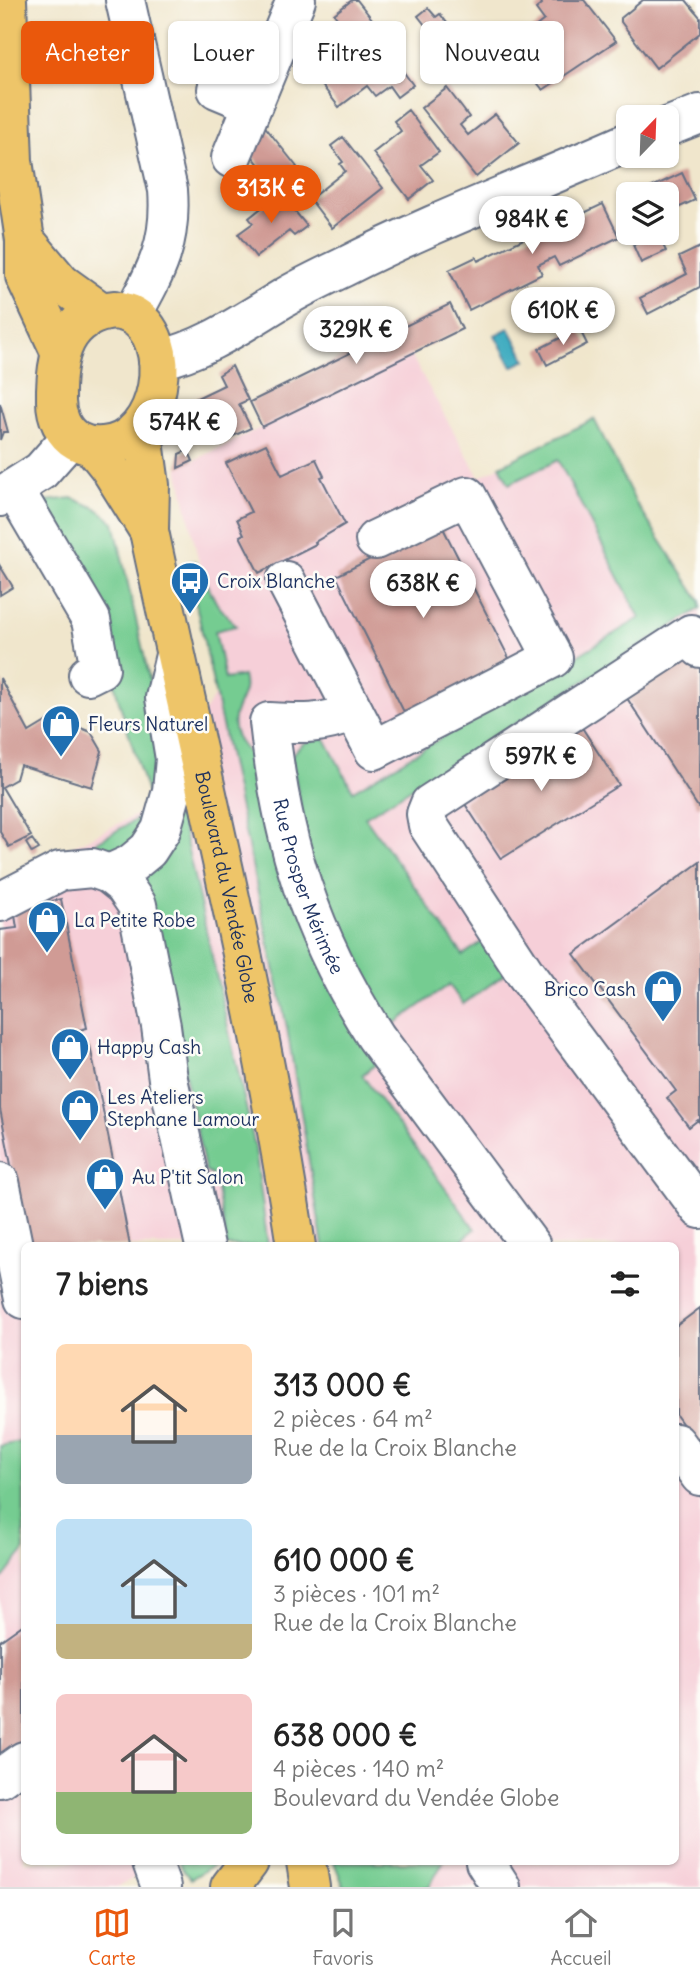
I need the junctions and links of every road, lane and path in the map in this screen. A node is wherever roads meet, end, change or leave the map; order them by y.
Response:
1 (6, 0) edge
2 (125, 0) edge
3 (296, 0) edge
4 (217, 89) dead end
5 (253, 104) junction
6 (700, 114) edge
7 (679, 122) edge
8 (616, 147) edge
9 (231, 158) dead end
10 (25, 240) junction
11 (116, 313) junction
12 (60, 351) junction
13 (158, 360) junction
14 (142, 427) junction
15 (82, 442) junction
16 (7, 493) edge
17 (149, 531) junction
18 (375, 540) dead end
19 (286, 581) dead end
20 (700, 648) edge
21 (176, 655) junction
22 (88, 675) dead end
23 (354, 712) junction
24 (109, 874) junction
25 (0, 902) edge
26 (0, 1182) edge
27 (700, 1209) edge
28 (204, 1242) edge
29 (295, 1242) edge
30 (528, 1242) edge
31 (21, 1284) edge
32 (679, 1447) edge
33 (700, 1476) edge
34 (21, 1763) edge
35 (0, 1777) edge
36 (153, 1865) edge
37 (247, 1865) edge
38 (306, 1865) edge
39 (487, 1865) edge
40 (161, 1887) edge
41 (230, 1887) edge
42 (310, 1887) edge
43 (501, 1887) edge

1 - 10 main road
2 - 11 street
3 - 5 street
4 - 5 street
5 - 9 street
6 - 7 street
8 - 13 street
10 - 11 main road
10 - 12 main road
11 - 12 main road
11 - 13 main road
12 - 15 main road
13 - 14 main road
14 - 15 main road
14 - 17 main road, Boulevard du Vendée Globe
15 - 16 street
15 - 17 main road, Boulevard du Vendée Globe
16 - 22 street
17 - 21 main road, Boulevard du Vendée Globe
18 - 23 street
19 - 23 street
20 - 27 street
21 - 24 street
21 - 29 main road, Boulevard du Vendée Globe
23 - 30 street, Rue Prosper Mérimée
24 - 25 street
24 - 28 street
26 - 31 street
32 - 33 street
34 - 35 street
36 - 40 street
37 - 41 main road
38 - 42 main road
39 - 43 street

